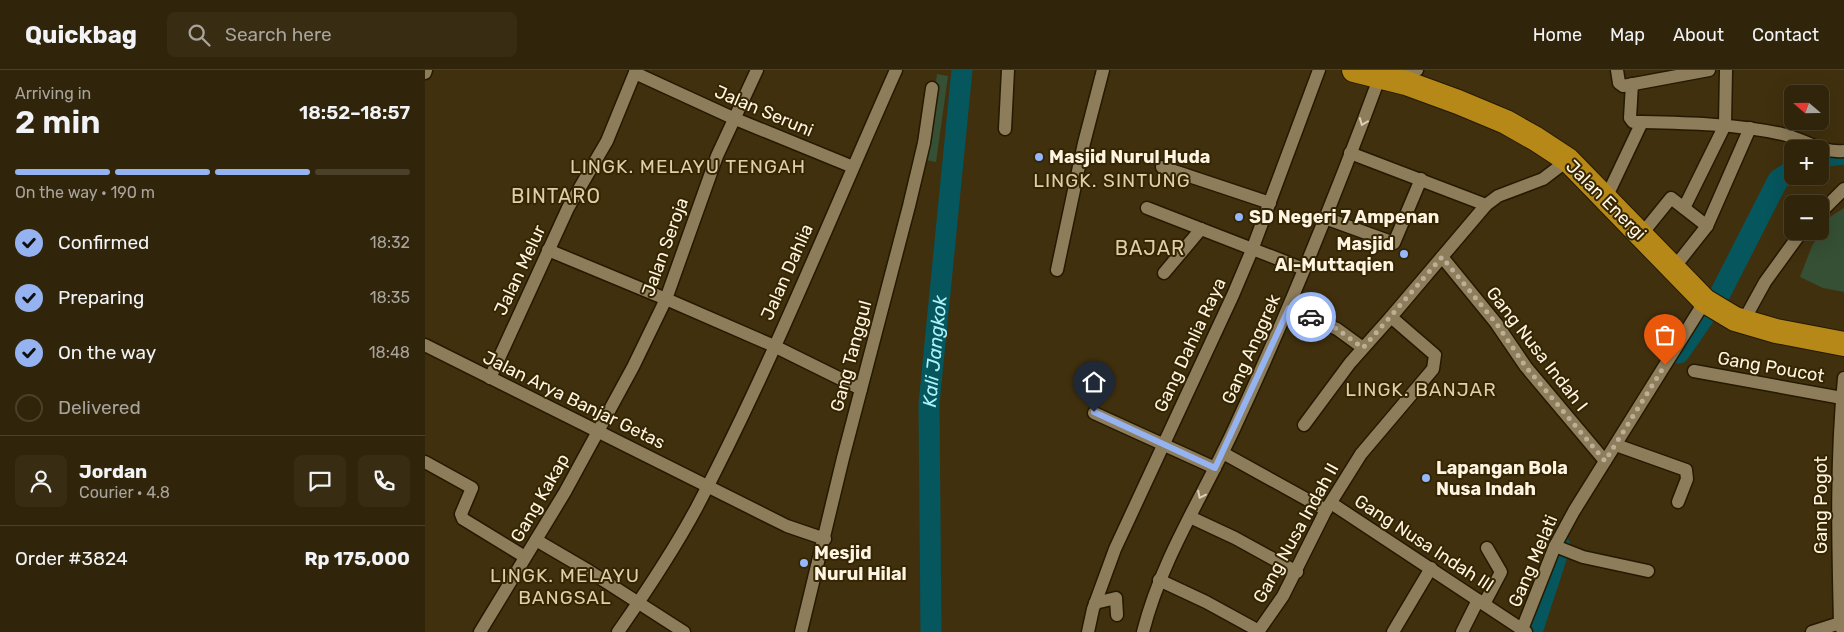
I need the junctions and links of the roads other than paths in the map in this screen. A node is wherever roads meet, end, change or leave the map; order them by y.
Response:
1 (757, 70) edge
2 (896, 70) edge
3 (1008, 70) edge
4 (1103, 70) edge
5 (1319, 70) edge
6 (1354, 70) edge
7 (1617, 70) edge
8 (1709, 70) edge
9 (1727, 70) edge
10 (635, 71) edge
11 (1380, 76) junction
12 (1632, 84) junction
13 (932, 88) dead end
14 (733, 118) junction
15 (1643, 122) junction
16 (1725, 125) junction
17 (1750, 128) junction
18 (1005, 129) dead end
19 (1844, 151) edge
20 (1350, 153) junction
21 (1568, 160) junction
22 (853, 167) junction
23 (1162, 167) dead end
24 (1421, 179) junction
25 (1844, 189) edge
26 (1606, 198) junction
27 (1269, 203) junction
28 (1829, 204) edge
29 (1486, 205) junction
30 (1147, 208) dead end
31 (1684, 208) junction
32 (1325, 218) junction
33 (1707, 226) junction
34 (1201, 229) junction
35 (1641, 236) junction
36 (1795, 240) edge
37 (548, 250) junction
38 (1252, 250) junction
39 (1442, 257) junction
40 (1304, 269) junction
41 (1673, 269) junction
42 (1057, 270) dead end
43 (1164, 273) dead end
44 (666, 298) junction
45 (1289, 308) junction
46 (1720, 309) junction
47 (1391, 317) junction
48 (1844, 344) edge
49 (425, 345) edge
50 (774, 346) junction
51 (1363, 348) junction
52 (1694, 371) dead end
53 (490, 378) junction
54 (1844, 378) edge
55 (861, 389) junction
56 (1842, 398) junction
57 (1094, 412) dead end
58 (1305, 425) dead end
59 (598, 433) junction
60 (1163, 444) junction
61 (1617, 446) junction
62 (1841, 451) edge
63 (1223, 453) junction
64 (1605, 461) junction
65 (425, 462) edge
66 (1215, 468) junction
67 (707, 486) junction
68 (1678, 502) dead end
69 (1329, 507) junction
70 (1190, 517) junction
71 (825, 539) junction
72 (536, 540) junction
73 (1487, 548) dead end
74 (1561, 548) junction
75 (525, 557) junction
76 (1431, 568) junction
77 (1648, 571) dead end
78 (1297, 572) junction
79 (1159, 580) junction
80 (638, 602) junction
81 (1481, 602) junction
82 (1095, 603) junction
83 (1117, 615) dead end
84 (1841, 628) edge
85 (1259, 631) edge
86 (1524, 631) edge
87 (480, 632) edge
88 (618, 632) edge
89 (684, 632) edge
90 (801, 632) edge
91 (1088, 632) edge
92 (1143, 632) edge
93 (1393, 632) edge
94 (1463, 632) edge
95 (1811, 632) edge

1 - 14 street, Jalan Seroja
2 - 22 street, Jalan Dahlia
3 - 18 street
4 - 42 street
5 - 27 street, Gang Dahlia Raya
6 - 11 highway, Jalan Energi
7 - 12 street
8 - 12 street
9 - 16 street
10 - 14 street, Jalan Seruni
10 - 37 street, Jalan Melur
11 -> 20 street, Gang Anggrek
11 - 21 highway, Jalan Energi
12 - 15 street
13 - 55 street, Gang Tanggul
14 - 22 street, Jalan Seruni
14 - 44 street, Jalan Seroja
15 - 16 street
15 - 26 street
16 - 17 street
16 - 31 street
17 - 19 street
17 - 33 street
20 - 24 street
20 - 32 street, Gang Anggrek
21 - 26 highway, Jalan Energi
21 - 29 street
22 - 50 street, Jalan Dahlia
23 - 27 street
24 - 29 street
24 - 32 street
25 - 28 street
26 - 35 highway, Jalan Energi
27 - 38 street, Gang Dahlia Raya
29 - 39 street
30 - 34 street
31 - 33 street
31 - 35 street
32 - 40 street, Gang Anggrek
33 - 41 street
34 - 38 street
34 - 43 street
35 - 41 highway, Jalan Energi
36 - 46 street, Gang Melati
37 - 44 street
37 - 53 street, Jalan Melur
38 - 40 street
38 - 60 street, Gang Dahlia Raya
39 - 47 street
39 - 64 street, Gang Nusa Indah I
40 - 45 street, Gang Anggrek
41 - 46 highway, Jalan Energi
44 - 50 street
44 - 59 street, Jalan Seroja
45 - 51 street
45 - 63 street, Gang Anggrek
46 - 48 highway, Jalan Energi
46 - 61 street, Gang Melati
47 - 51 street
47 - 69 street, Gang Nusa Indah II
49 - 53 street, Jalan Arya Banjar Getas
50 - 55 street
50 - 67 street, Jalan Dahlia
51 - 58 street
52 - 56 street, Gang Poucot
53 - 59 street, Jalan Arya Banjar Getas
54 - 56 street, Gang Pogot
55 - 71 street, Gang Tanggul
56 - 62 street, Gang Pogot
57 - 60 street
59 - 67 street, Jalan Arya Banjar Getas
59 - 72 street, Gang Kakap
60 - 66 street
60 - 82 street, Gang Dahlia Raya
61 - 64 street, Gang Melati
61 - 68 street
62 - 84 street, Gang Pogot
63 - 66 street, Gang Anggrek
63 - 69 street, Gang Nusa Indah III
64 - 74 street, Gang Melati
65 - 75 street
66 -> 70 street, Gang Anggrek
67 - 71 street, Jalan Arya Banjar Getas
67 - 80 street, Jalan Dahlia
69 - 76 street, Gang Nusa Indah III
69 - 78 street, Gang Nusa Indah II
70 - 78 street
70 - 79 street, Gang Anggrek
71 - 90 street, Gang Tanggul
72 - 75 street, Gang Kakap
72 - 80 street
73 - 81 street
74 - 77 street
74 - 86 street, Gang Melati
75 - 87 street, Gang Kakap
76 - 81 street, Gang Nusa Indah III
76 - 93 street
78 - 85 street, Gang Nusa Indah II
79 - 85 street
79 - 92 street, Gang Anggrek
80 - 88 street, Jalan Dahlia
80 - 89 street
81 - 86 street, Gang Nusa Indah III
81 - 94 street
82 - 83 street
82 - 91 street, Gang Dahlia Raya
84 - 95 street

